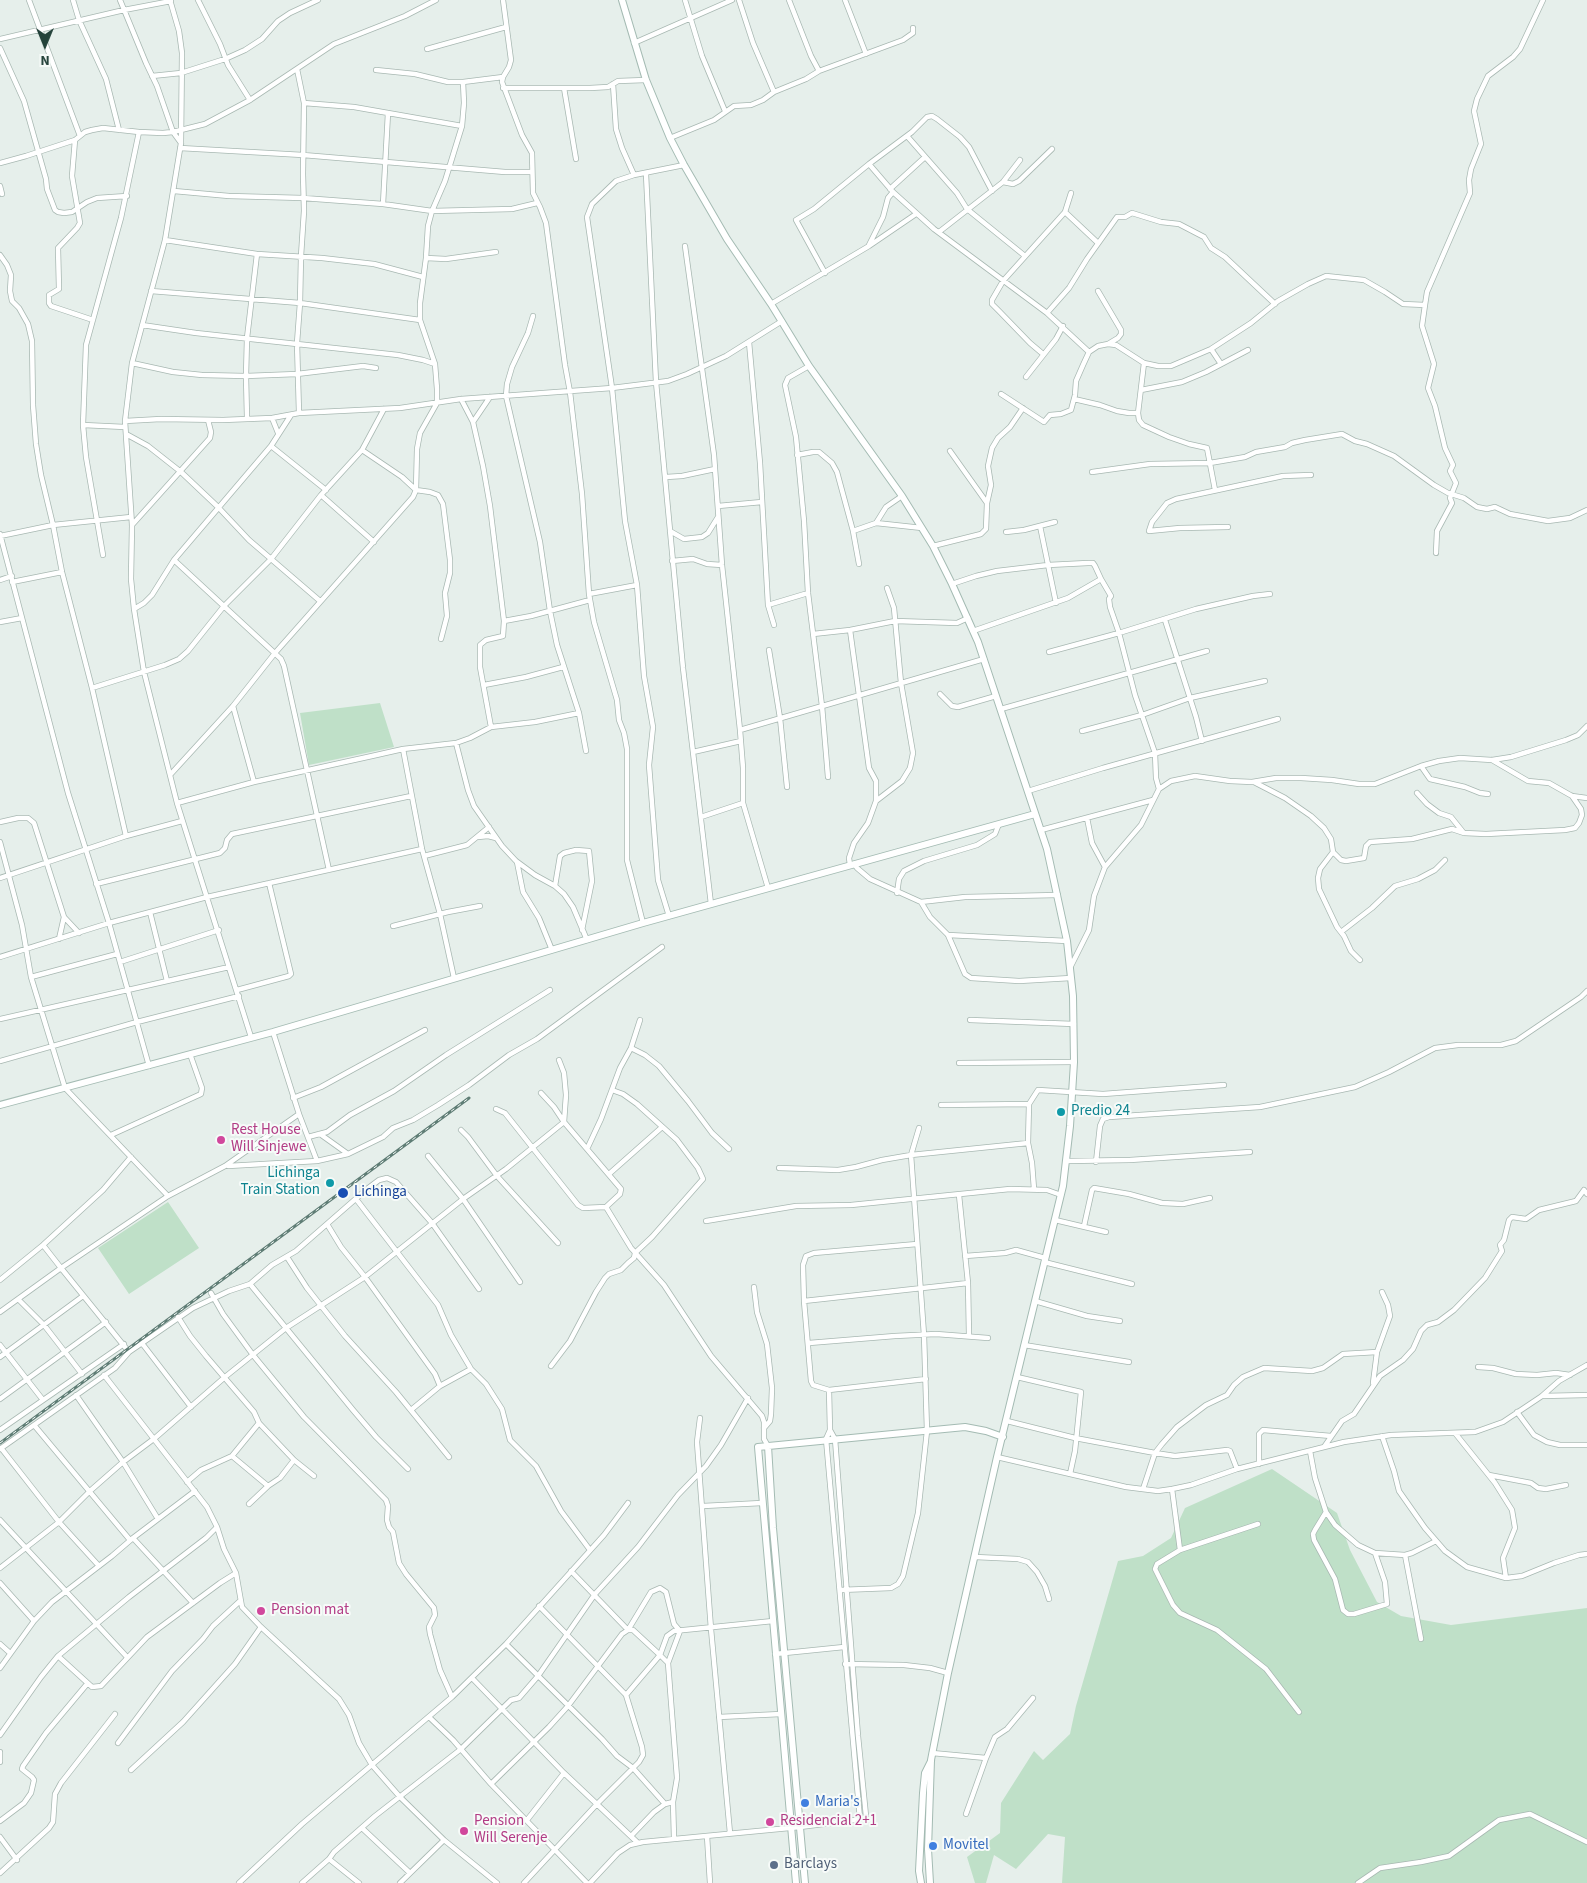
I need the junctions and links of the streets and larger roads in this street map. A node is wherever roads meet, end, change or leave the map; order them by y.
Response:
1 (29, 0) edge
2 (73, 0) edge
3 (120, 0) edge
4 (198, 0) edge
5 (318, 0) edge
6 (436, 0) edge
7 (503, 0) edge
8 (622, 0) edge
9 (685, 0) edge
10 (732, 0) edge
11 (739, 0) edge
12 (790, 0) edge
13 (845, 0) edge
14 (1543, 0) edge
15 (171, 1) edge
16 (124, 10) junction
17 (690, 19) junction
18 (80, 20) junction
19 (506, 27) junction
20 (913, 28) dead end
21 (39, 30) junction
22 (0, 39) edge
23 (634, 43) junction
24 (0, 48) edge
25 (426, 49) dead end
26 (866, 54) junction
27 (225, 59) junction
28 (297, 69) junction
29 (376, 70) dead end
30 (820, 71) junction
31 (181, 73) junction
32 (152, 76) junction
33 (503, 77) junction
34 (646, 80) junction
35 (463, 82) junction
36 (613, 84) junction
37 (503, 88) junction
38 (564, 88) junction
39 (774, 92) junction
40 (250, 100) junction
41 (304, 103) junction
42 (725, 111) junction
43 (388, 113) junction
44 (462, 126) junction
45 (119, 130) junction
46 (182, 130) junction
47 (139, 132) junction
48 (173, 132) junction
49 (80, 136) junction
50 (907, 136) junction
51 (670, 138) junction
52 (75, 140) junction
53 (181, 145) junction
54 (1052, 149) dead end
55 (39, 151) junction
56 (303, 155) junction
57 (925, 157) junction
58 (576, 159) dead end
59 (1020, 160) dead end
60 (386, 162) junction
61 (0, 163) edge
62 (869, 164) junction
63 (684, 165) junction
64 (449, 168) junction
65 (532, 172) junction
66 (646, 174) junction
67 (634, 175) junction
68 (1003, 182) junction
69 (0, 186) edge
70 (892, 190) junction
71 (992, 191) junction
72 (174, 192) junction
73 (1071, 193) dead end
74 (2, 194) dead end
75 (127, 196) junction
76 (304, 198) junction
77 (537, 203) junction
78 (382, 204) junction
79 (78, 209) junction
80 (967, 209) junction
81 (432, 211) junction
82 (1065, 212) junction
83 (916, 214) junction
84 (938, 232) junction
85 (165, 240) junction
86 (1098, 243) junction
87 (685, 246) dead end
88 (869, 246) junction
89 (496, 252) dead end
90 (257, 254) junction
91 (0, 256) edge
92 (301, 256) junction
93 (1025, 256) junction
94 (426, 258) junction
95 (825, 273) junction
96 (423, 277) junction
97 (1003, 281) junction
98 (152, 291) junction
99 (1098, 291) dead end
100 (253, 299) junction
101 (300, 303) junction
102 (771, 304) junction
103 (1275, 304) junction
104 (1425, 305) junction
105 (1047, 313) junction
106 (533, 316) dead end
107 (93, 320) junction
108 (420, 320) junction
109 (782, 321) junction
110 (142, 325) junction
111 (1063, 326) junction
112 (247, 338) junction
113 (749, 342) junction
114 (297, 343) junction
115 (1108, 344) junction
116 (1210, 349) junction
117 (1248, 350) dead end
118 (1089, 352) junction
119 (1043, 354) junction
120 (1144, 362) junction
121 (132, 363) junction
122 (435, 364) junction
123 (1221, 364) junction
124 (809, 366) junction
125 (376, 368) dead end
126 (702, 368) junction
127 (297, 374) junction
128 (246, 376) junction
129 (1026, 377) dead end
130 (656, 382) junction
131 (612, 388) junction
132 (1141, 390) junction
133 (570, 392) junction
134 (1001, 394) dead end
135 (506, 396) junction
136 (490, 397) junction
137 (461, 399) junction
138 (1074, 399) junction
139 (437, 403) junction
140 (1023, 408) junction
141 (384, 409) junction
142 (299, 413) junction
143 (1138, 413) junction
144 (291, 415) junction
145 (247, 418) junction
146 (272, 418) junction
147 (208, 420) junction
148 (473, 422) junction
149 (125, 424) junction
150 (83, 425) junction
151 (278, 433) junction
152 (126, 434) junction
153 (271, 446) junction
154 (362, 450) junction
155 (950, 451) dead end
156 (797, 455) junction
157 (1210, 463) junction
158 (715, 469) junction
159 (181, 472) junction
160 (1092, 472) dead end
161 (1311, 475) dead end
162 (666, 477) junction
163 (326, 490) junction
164 (416, 490) junction
165 (1215, 490) junction
166 (1451, 494) junction
167 (321, 495) junction
168 (902, 496) junction
169 (762, 502) junction
170 (986, 503) junction
171 (718, 506) junction
172 (218, 507) junction
173 (1587, 510) edge
174 (718, 516) junction
175 (132, 517) junction
176 (96, 520) junction
177 (1055, 522) dead end
178 (876, 523) junction
179 (53, 525) junction
180 (132, 525) junction
181 (1040, 526) junction
182 (1228, 527) dead end
183 (922, 528) junction
184 (670, 531) junction
185 (854, 531) junction
186 (1006, 532) dead end
187 (0, 535) edge
188 (374, 542) junction
189 (933, 546) junction
190 (1436, 554) dead end
191 (103, 555) dead end
192 (270, 559) junction
193 (174, 560) junction
194 (672, 561) junction
195 (722, 564) junction
196 (859, 564) dead end
197 (1048, 565) junction
198 (62, 572) junction
199 (12, 579) junction
200 (1101, 579) junction
201 (0, 580) edge
202 (952, 584) junction
203 (637, 585) junction
204 (887, 588) dead end
205 (808, 593) junction
206 (1270, 594) dead end
207 (590, 597) junction
208 (320, 601) junction
209 (1056, 603) junction
210 (768, 605) junction
211 (224, 606) junction
212 (134, 609) junction
213 (550, 611) junction
214 (22, 618) junction
215 (968, 618) junction
216 (1165, 620) junction
217 (504, 621) junction
218 (895, 621) junction
219 (0, 622) edge
220 (774, 625) dead end
221 (850, 630) junction
222 (973, 631) junction
223 (813, 634) junction
224 (1119, 634) junction
225 (441, 640) dead end
226 (769, 650) dead end
227 (1207, 651) dead end
228 (275, 652) junction
229 (1049, 652) dead end
230 (984, 659) junction
231 (1178, 659) junction
232 (563, 667) junction
233 (144, 672) junction
234 (1129, 674) junction
235 (1264, 681) dead end
236 (900, 683) junction
237 (484, 685) junction
238 (92, 688) junction
239 (940, 694) dead end
240 (858, 695) junction
241 (996, 696) junction
242 (1190, 698) junction
243 (233, 706) junction
244 (822, 706) junction
245 (1000, 709) junction
246 (579, 713) junction
247 (1142, 715) junction
248 (780, 718) junction
249 (1278, 719) dead end
250 (1587, 726) edge
251 (492, 727) junction
252 (740, 730) junction
253 (1082, 731) dead end
254 (741, 741) junction
255 (1202, 741) junction
256 (456, 743) junction
257 (403, 749) junction
258 (586, 751) dead end
259 (693, 752) junction
260 (1155, 753) junction
261 (1492, 760) junction
262 (1421, 766) junction
263 (307, 770) junction
264 (170, 775) junction
265 (828, 777) dead end
266 (254, 782) junction
267 (1252, 782) junction
268 (787, 787) dead end
269 (1159, 789) junction
270 (1028, 791) junction
271 (1417, 793) dead end
272 (1488, 794) dead end
273 (411, 796) junction
274 (1572, 796) junction
275 (1587, 798) edge
276 (1154, 800) junction
277 (876, 802) junction
278 (177, 803) junction
279 (742, 803) junction
280 (1035, 814) junction
281 (317, 816) junction
282 (701, 817) junction
283 (1086, 818) junction
284 (182, 821) junction
285 (0, 822) edge
286 (999, 823) junction
287 (489, 827) junction
288 (1041, 830) junction
289 (1464, 833) junction
290 (126, 836) junction
291 (477, 838) junction
292 (496, 838) junction
293 (0, 842) edge
294 (422, 849) junction
295 (85, 850) junction
296 (1333, 852) junction
297 (424, 856) junction
298 (194, 859) junction
299 (1445, 860) dead end
300 (516, 862) junction
301 (47, 863) junction
302 (852, 865) junction
303 (1105, 868) junction
304 (329, 870) junction
305 (8, 876) junction
306 (0, 878) edge
307 (269, 883) junction
308 (96, 884) junction
309 (555, 886) junction
310 (768, 888) junction
311 (898, 892) junction
312 (1058, 895) junction
313 (207, 897) junction
314 (921, 902) junction
315 (711, 904) junction
316 (480, 906) dead end
317 (150, 912) junction
318 (440, 914) junction
319 (64, 916) junction
320 (669, 916) junction
321 (109, 923) junction
322 (643, 923) junction
323 (392, 926) dead end
324 (219, 930) junction
325 (582, 930) junction
326 (1341, 932) junction
327 (79, 933) junction
328 (948, 935) junction
329 (59, 939) junction
330 (587, 940) junction
331 (1068, 941) junction
332 (662, 947) dead end
333 (27, 950) junction
334 (160, 950) junction
335 (552, 950) junction
336 (117, 954) junction
337 (0, 957) edge
338 (1360, 960) dead end
339 (120, 962) junction
340 (1071, 966) junction
341 (229, 967) junction
342 (31, 977) junction
343 (454, 978) junction
344 (1071, 978) junction
345 (167, 981) junction
346 (128, 990) junction
347 (550, 990) dead end
348 (1587, 991) edge
349 (238, 993) junction
350 (41, 1009) junction
351 (0, 1019) edge
352 (640, 1020) dead end
353 (970, 1020) dead end
354 (137, 1022) junction
355 (1074, 1024) junction
356 (425, 1030) dead end
357 (273, 1032) junction
358 (251, 1038) junction
359 (52, 1047) junction
360 (631, 1048) junction
361 (190, 1054) junction
362 (559, 1060) dead end
363 (0, 1061) edge
364 (1074, 1062) junction
365 (959, 1063) dead end
366 (149, 1066) junction
367 (1224, 1085) dead end
368 (65, 1088) junction
369 (612, 1090) junction
370 (1073, 1092) junction
371 (541, 1093) dead end
372 (294, 1098) junction
373 (1029, 1104) junction
374 (0, 1106) edge
375 (941, 1106) dead end
376 (496, 1109) dead end
377 (299, 1114) junction
378 (564, 1122) junction
379 (661, 1128) junction
380 (919, 1128) dead end
381 (461, 1130) dead end
382 (320, 1134) junction
383 (111, 1135) junction
384 (308, 1137) junction
385 (1028, 1143) junction
386 (533, 1147) junction
387 (587, 1149) junction
388 (729, 1149) dead end
389 (1250, 1152) dead end
390 (348, 1154) junction
391 (911, 1155) junction
392 (428, 1156) dead end
393 (132, 1157) junction
394 (317, 1161) junction
395 (1067, 1162) junction
396 (1096, 1162) junction
397 (225, 1166) junction
398 (779, 1168) dead end
399 (609, 1174) junction
400 (497, 1176) junction
401 (1034, 1188) junction
402 (1587, 1194) edge
403 (958, 1195) junction
404 (1061, 1195) junction
405 (168, 1196) junction
406 (1210, 1198) dead end
407 (356, 1199) junction
408 (463, 1199) junction
409 (914, 1199) junction
410 (606, 1207) junction
411 (1055, 1220) junction
412 (706, 1222) dead end
413 (432, 1223) junction
414 (326, 1224) junction
415 (1084, 1226) junction
416 (1106, 1232) dead end
417 (558, 1243) dead end
418 (917, 1244) junction
419 (43, 1245) junction
420 (397, 1252) junction
421 (635, 1253) junction
422 (965, 1256) junction
423 (287, 1257) junction
424 (1044, 1260) junction
425 (61, 1268) junction
426 (365, 1277) junction
427 (0, 1280) edge
428 (520, 1282) dead end
429 (968, 1283) junction
430 (250, 1284) junction
431 (1132, 1284) dead end
432 (754, 1287) dead end
433 (479, 1289) dead end
434 (920, 1289) junction
435 (1382, 1292) dead end
436 (83, 1296) junction
437 (212, 1296) junction
438 (18, 1298) junction
439 (804, 1301) junction
440 (1035, 1301) junction
441 (320, 1304) junction
442 (0, 1312) edge
443 (178, 1317) junction
444 (1120, 1321) dead end
445 (106, 1322) junction
446 (44, 1325) junction
447 (286, 1328) junction
448 (924, 1335) junction
449 (969, 1336) junction
450 (988, 1338) dead end
451 (141, 1342) junction
452 (808, 1343) junction
453 (124, 1344) junction
454 (1024, 1345) junction
455 (0, 1346) edge
456 (6, 1352) junction
457 (66, 1352) junction
458 (129, 1352) junction
459 (1377, 1352) junction
460 (253, 1355) junction
461 (0, 1357) edge
462 (1129, 1362) dead end
463 (1587, 1365) edge
464 (551, 1366) dead end
465 (1478, 1367) dead end
466 (471, 1369) junction
467 (82, 1374) junction
468 (104, 1375) junction
469 (1570, 1375) junction
470 (225, 1377) junction
471 (1017, 1377) junction
472 (28, 1379) junction
473 (926, 1379) junction
474 (1373, 1385) junction
475 (440, 1386) junction
476 (829, 1390) junction
477 (76, 1395) junction
478 (1587, 1395) edge
479 (1542, 1396) junction
480 (748, 1398) junction
481 (0, 1399) edge
482 (43, 1400) junction
483 (191, 1407) junction
484 (411, 1410) junction
485 (1517, 1412) junction
486 (700, 1418) dead end
487 (0, 1420) edge
488 (1007, 1421) junction
489 (259, 1423) junction
490 (34, 1425) junction
491 (2, 1428) edge
492 (764, 1428) junction
493 (830, 1430) junction
494 (927, 1430) junction
495 (1455, 1433) junction
496 (1331, 1436) junction
497 (1382, 1436) junction
498 (1003, 1437) junction
499 (155, 1438) junction
500 (1076, 1438) junction
501 (764, 1439) junction
502 (826, 1439) junction
503 (835, 1439) junction
504 (1587, 1445) edge
505 (768, 1446) junction
506 (758, 1447) junction
507 (1324, 1447) junction
508 (0, 1449) edge
509 (1310, 1451) junction
510 (1155, 1454) junction
511 (232, 1456) junction
512 (449, 1457) dead end
513 (997, 1457) junction
514 (294, 1460) junction
515 (124, 1462) junction
516 (1259, 1464) junction
517 (408, 1469) dead end
518 (1237, 1469) junction
519 (700, 1472) junction
520 (1070, 1474) junction
521 (1489, 1475) junction
522 (314, 1476) dead end
523 (187, 1482) junction
524 (1566, 1485) dead end
525 (268, 1486) junction
526 (1143, 1489) junction
527 (1172, 1489) junction
528 (195, 1491) junction
529 (90, 1492) junction
530 (628, 1503) dead end
531 (762, 1503) junction
532 (249, 1504) dead end
533 (703, 1506) junction
534 (1326, 1512) junction
535 (158, 1519) junction
536 (0, 1520) edge
537 (59, 1522) junction
538 (1258, 1524) dead end
539 (217, 1527) junction
540 (132, 1539) junction
541 (1436, 1541) junction
542 (26, 1547) junction
543 (590, 1550) junction
544 (1180, 1550) junction
545 (1376, 1553) junction
546 (1587, 1554) edge
547 (1405, 1555) junction
548 (974, 1557) junction
549 (99, 1566) junction
550 (0, 1568) edge
551 (163, 1570) junction
552 (571, 1570) junction
553 (236, 1573) junction
554 (777, 1574) junction
555 (768, 1575) junction
556 (1506, 1578) junction
557 (0, 1583) edge
558 (66, 1590) junction
559 (840, 1590) junction
560 (848, 1590) junction
561 (594, 1594) junction
562 (1049, 1599) dead end
563 (240, 1602) junction
564 (193, 1603) junction
565 (539, 1606) junction
566 (849, 1618) junction
567 (842, 1619) junction
568 (34, 1621) junction
569 (773, 1622) junction
570 (95, 1624) junction
571 (261, 1627) junction
572 (711, 1629) junction
573 (628, 1630) junction
574 (680, 1631) junction
575 (566, 1635) junction
576 (1421, 1639) dead end
577 (0, 1644) edge
578 (506, 1644) junction
579 (844, 1647) junction
580 (10, 1653) junction
581 (784, 1653) junction
582 (775, 1654) junction
583 (660, 1655) junction
584 (58, 1656) junction
585 (127, 1657) junction
586 (668, 1663) junction
587 (845, 1664) junction
588 (853, 1664) junction
589 (598, 1665) junction
590 (0, 1668) edge
591 (948, 1672) junction
592 (538, 1676) junction
593 (472, 1678) junction
594 (87, 1684) junction
595 (626, 1695) junction
596 (452, 1697) junction
597 (1033, 1698) dead end
598 (568, 1706) junction
599 (501, 1710) junction
600 (1299, 1712) dead end
601 (115, 1714) dead end
602 (781, 1714) junction
603 (429, 1717) junction
604 (719, 1717) junction
605 (783, 1734) junction
606 (792, 1734) junction
607 (0, 1735) edge
608 (118, 1742) dead end
609 (534, 1742) junction
610 (461, 1749) junction
611 (0, 1752) edge
612 (932, 1756) junction
613 (986, 1758) junction
614 (0, 1762) edge
615 (372, 1765) junction
616 (633, 1768) junction
617 (131, 1770) dead end
618 (564, 1773) junction
619 (491, 1784) junction
620 (796, 1786) junction
621 (788, 1788) junction
622 (400, 1797) junction
623 (673, 1802) junction
624 (597, 1804) junction
625 (665, 1804) junction
626 (966, 1814) dead end
627 (921, 1815) junction
628 (930, 1815) junction
629 (860, 1819) junction
630 (527, 1820) junction
631 (0, 1821) edge
632 (800, 1827) junction
633 (362, 1828) junction
634 (791, 1828) junction
635 (730, 1833) junction
636 (631, 1836) junction
637 (707, 1836) junction
638 (0, 1837) edge
639 (674, 1838) junction
640 (444, 1840) junction
641 (1587, 1842) edge
642 (638, 1843) junction
643 (555, 1849) junction
644 (920, 1849) junction
645 (928, 1849) junction
646 (329, 1859) junction
647 (17, 1860) junction
648 (410, 1872) junction
649 (0, 1873) edge
650 (239, 1883) edge
651 (302, 1883) edge
652 (359, 1883) edge
653 (400, 1883) edge
654 (496, 1883) edge
655 (524, 1883) edge
656 (588, 1883) edge
657 (710, 1883) edge
658 (796, 1883) edge
659 (805, 1883) edge
660 (921, 1883) edge
661 (930, 1883) edge
662 (1358, 1883) edge

1 - 21 street
2 - 18 street
3 - 16 street
4 - 27 street
5 - 27 street
6 - 28 street
7 - 19 street
8 - 23 street
9 - 17 street
10 - 17 street
11 - 39 street
12 - 30 street
13 - 26 street
14 - 104 street
15 - 16 street
15 - 31 street
16 - 18 street
16 - 32 street
17 - 23 street
17 - 42 street
18 - 21 street
18 - 45 street
19 - 25 street
19 - 33 street
20 - 26 street
21 - 22 street
21 - 49 street
23 - 34 street
24 - 55 street
26 - 30 street
27 - 31 street
27 - 40 street
28 - 40 street
28 - 41 street
29 - 35 street
30 - 39 street
31 - 32 street
31 - 46 street
32 - 48 street
33 - 35 street
33 - 37 street
34 - 36 street
34 - 51 street
35 - 44 street
36 - 38 street
36 - 67 street
37 - 38 street
37 - 65 street
38 - 58 street
39 - 42 street
40 - 46 street
41 - 43 street
41 - 56 street
42 - 51 street
43 - 44 street
43 - 60 street
44 - 64 street
45 - 47 street
45 - 49 street
46 - 48 street
46 - 53 street
47 - 48 street
47 - 75 street
48 - 53 street
49 - 52 street
50 - 57 street
50 - 62 street
50 - 71 street
51 - 63 street
52 - 55 street
52 - 79 street
53 - 56 street
53 - 72 street
54 - 68 street
55 - 61 street
55 - 79 street
56 - 60 street
56 - 76 street
57 - 70 street
57 - 80 street
59 - 68 street
60 - 64 street
60 - 78 street
62 - 70 street
62 - 95 street
63 - 66 street
63 - 102 street
64 - 65 street
64 - 81 street
65 - 77 street
66 - 67 street
66 - 130 street
67 - 131 street
68 - 71 street
69 - 74 street
70 - 83 street
70 - 88 street
71 - 80 street
72 - 76 street
72 - 85 street
73 - 82 street
75 - 79 street
75 - 107 street
76 - 78 street
76 - 92 street
77 - 81 street
77 - 133 street
78 - 81 street
79 - 107 street
80 - 84 street
80 - 93 street
81 - 94 street
82 - 86 street
82 - 93 street
83 - 84 street
83 - 88 street
84 - 97 street
85 - 90 street
85 - 98 street
86 - 103 street
86 - 105 street
87 - 126 street
88 - 95 street
89 - 94 street
90 - 92 street
90 - 100 street
91 - 179 street
92 - 96 street
92 - 101 street
93 - 97 street
94 - 96 street
95 - 102 street
96 - 108 street
97 - 105 street
97 - 119 street
98 - 100 street
98 - 110 street
99 - 115 street
100 - 101 street
100 - 112 street
101 - 108 street
101 - 114 street
102 - 109 street
103 - 104 street
103 - 116 street
104 - 166 street
105 - 111 street
106 - 135 street
107 - 150 street
108 - 122 street
109 - 113 street
109 - 124 street
110 - 112 street
110 - 121 street
111 - 118 street
111 - 119 street
112 - 114 street
112 - 128 street
113 - 126 street
113 - 169 street
114 - 122 street
114 - 127 street
115 - 118 street
115 - 120 street
116 - 120 street
116 - 123 street
117 - 123 street
118 - 138 street
119 - 129 street
120 - 132 street
121 - 128 street
121 - 149 street
122 - 139 street
123 - 132 street
124 - 156 street
124 - 168 street
125 - 127 street
126 - 130 street
126 - 158 street
127 - 128 street
127 - 142 street
128 - 145 street
130 - 131 street
130 - 162 street
131 - 133 street
131 - 203 street
132 - 143 street
133 - 135 street
133 - 207 street
134 - 140 street
135 - 136 street
135 - 213 street
136 - 137 street
136 - 148 street
137 - 139 street
137 - 148 street
138 - 140 street
138 - 143 street
139 - 141 street
139 - 164 street
140 - 170 street
141 - 142 street
141 - 154 street
142 - 144 street
143 - 157 street
144 - 146 street
144 - 151 street
145 - 146 street
145 - 147 street
146 - 151 street
147 - 149 street
147 - 159 street
148 - 217 street
149 - 150 street
149 - 152 street
150 - 176 street
151 - 153 street
152 - 159 street
152 - 175 street
153 - 163 street
153 - 172 street
154 - 163 street
154 - 164 street
155 - 170 street
156 - 185 street
156 - 205 street
157 - 160 street
157 - 165 street
157 - 166 street
158 - 162 street
158 - 171 street
159 - 172 street
159 - 180 street
161 - 165 street
162 - 184 street
163 - 167 street
164 - 188 street
164 - 225 street
165 - 182 street
166 - 173 street
166 - 190 street
167 - 188 street
167 - 192 street
168 - 178 street
168 - 183 street
169 - 171 street
169 - 210 street
170 - 189 street
171 - 174 street
172 - 192 street
172 - 193 street
174 - 184 street
174 - 195 street
175 - 176 street
175 - 180 street
176 - 179 street
176 - 191 street
177 - 181 street
178 - 183 street
178 - 185 street
179 - 187 street
179 - 198 street
180 - 212 street
181 - 186 street
181 - 197 street
183 - 189 street
184 - 194 street
185 - 196 street
187 - 199 street
188 - 208 street
189 - 202 street
192 - 208 street
192 - 211 street
193 - 211 street
193 - 212 street
194 - 195 street
194 - 259 street
195 - 252 street
197 - 200 street
197 - 202 street
197 - 209 street
198 - 199 street
198 - 238 street
199 - 201 street
199 - 214 street
200 - 209 street
200 - 224 street
202 - 215 street
203 - 207 street
203 - 320 street
204 - 218 street
205 - 210 street
205 - 223 street
206 - 216 street
207 - 213 street
207 - 322 street
208 - 228 street
209 - 222 street
210 - 220 street
211 - 228 street
211 - 233 street
212 - 233 street
213 - 217 street
213 - 232 street
214 - 219 street
214 - 295 street
215 - 218 street
215 - 222 street
216 - 224 street
216 - 231 street
217 - 237 street
218 - 221 street
218 - 236 street
221 - 223 street
221 - 240 street
222 - 230 street
223 - 244 street
224 - 229 street
224 - 234 street
226 - 248 street
227 - 231 street
228 - 243 street
228 - 263 street
230 - 236 street
230 - 241 street
231 - 234 street
231 - 242 street
232 - 237 street
232 - 246 street
233 - 238 street
233 - 264 street
234 - 245 street
234 - 247 street
235 - 242 street
236 - 240 street
236 - 277 street
237 - 251 street
238 - 290 street
239 - 241 street
240 - 244 street
240 - 277 street
241 - 245 street
242 - 247 street
242 - 255 street
243 - 264 street
243 - 266 street
244 - 248 street
244 - 265 street
245 - 270 street
246 - 251 street
246 - 258 street
247 - 253 street
247 - 260 street
248 - 252 street
248 - 268 street
249 - 255 street
250 - 261 street
251 - 256 street
252 - 254 street
254 - 259 street
254 - 279 street
255 - 260 street
256 - 257 street
256 - 287 street
257 - 263 street
257 - 273 street
259 - 282 street
260 - 269 street
260 - 270 street
261 - 262 street
261 - 274 street
262 - 267 street
262 - 272 street
263 - 266 street
263 - 281 street
264 - 278 street
266 - 278 street
267 - 269 street
267 - 296 street
269 - 276 street
270 - 280 street
271 - 289 street
273 - 281 street
273 - 294 street
274 - 275 street
274 - 289 street
276 - 283 street
276 - 303 street
277 - 302 street
278 - 284 street
279 - 282 street
279 - 310 street
280 - 286 street
280 - 288 street
281 - 298 street
281 - 304 street
282 - 315 street
283 - 288 street
283 - 303 street
284 - 290 street
284 - 298 street
285 - 301 street
286 - 302 street
286 - 311 street
287 - 291 street
287 - 292 street
288 - 312 street
289 - 296 street
290 - 295 street
291 - 292 street
291 - 297 street
292 - 300 street
293 - 305 street
294 - 297 street
294 - 304 street
295 - 301 street
295 - 308 street
296 - 326 street
297 - 318 street
298 - 308 street
298 - 313 street
299 - 326 street
300 - 309 street
300 - 335 street
301 - 305 street
301 - 319 street
302 - 310 street
302 - 311 street
303 - 340 street
304 - 307 street
305 - 306 street
305 - 333 street
307 - 313 street
307 - 349 street
308 - 321 street
309 - 325 street
309 - 325 street
310 - 315 street
311 - 314 street
312 - 314 street
312 - 331 street
313 - 317 street
313 - 324 street
314 - 328 street
315 - 320 street
316 - 318 street
317 - 321 street
317 - 334 street
318 - 323 street
318 - 343 street
319 - 327 street
319 - 329 street
320 - 322 street
321 - 327 street
321 - 336 street
322 - 330 street
324 - 334 street
324 - 341 street
325 - 330 street
326 - 338 street
327 - 329 street
328 - 331 street
328 - 344 street
329 - 333 street
330 - 335 street
331 - 340 street
332 - 390 street
333 - 337 street
333 - 342 street
334 - 339 street
334 - 345 street
335 - 343 street
336 - 339 street
336 - 342 street
339 - 346 street
340 - 344 street
341 - 345 street
341 - 349 street
342 - 350 street
343 - 357 street
344 - 355 street
345 - 346 street
346 - 350 street
346 - 354 street
347 - 382 street
348 - 396 street
349 - 354 street
349 - 358 street
350 - 351 street
350 - 359 street
352 - 360 street
353 - 355 street
354 - 359 street
354 - 366 street
355 - 364 street
356 - 372 street
357 - 358 street
357 - 372 street
358 - 361 street
359 - 363 street
359 - 368 street
360 - 369 street
360 - 388 street
361 - 366 street
361 - 383 street
362 - 378 street
364 - 365 street
364 - 370 street
366 - 368 street
367 - 370 street
368 - 374 street
368 - 383 street
369 - 379 street
369 - 387 street
370 - 373 street
370 - 395 street
371 - 378 street
372 - 377 street
373 - 375 street
373 - 385 street
376 - 386 street
377 - 384 street
377 - 397 street
378 - 386 street
378 - 387 street
379 - 399 street
379 - 421 street
380 - 391 street
381 - 400 street
382 - 384 street
382 - 390 street
383 - 393 street
384 - 394 street
385 - 391 street
385 - 401 street
386 - 400 street
386 - 410 street
387 - 399 street
389 - 396 street
390 - 394 street
391 - 398 street
391 - 409 street
392 - 408 street
393 - 405 street
393 - 419 street
394 - 397 street
395 - 396 street
395 - 404 street
397 - 405 street
399 - 410 street
400 - 408 street
400 - 417 street
401 - 403 street
401 - 404 street
402 - 474 street
403 - 409 street
403 - 422 street
404 - 411 street
405 - 425 street
406 - 415 street
407 - 413 street
407 - 414 street
407 - 420 street
408 - 413 street
408 - 428 street
409 - 412 street
409 - 418 street
410 - 421 street
411 - 415 street
411 - 424 street
413 - 420 street
413 - 433 street
414 - 423 street
414 - 426 street
415 - 416 street
418 - 434 street
418 - 439 street
419 - 425 street
419 - 427 street
420 - 426 street
420 - 466 street
421 - 464 street
421 - 480 street
422 - 424 street
422 - 429 street
423 - 430 street
423 - 441 street
424 - 431 street
424 - 440 street
425 - 436 street
425 - 438 street
426 - 441 street
426 - 475 street
429 - 434 street
429 - 449 street
430 - 437 street
430 - 447 street
432 - 492 street
434 - 439 street
434 - 448 street
435 - 459 street
436 - 445 street
436 - 446 street
437 - 443 street
437 - 460 street
438 - 442 street
438 - 446 street
439 - 452 street
440 - 444 street
440 - 454 street
441 - 447 street
441 - 484 street
443 - 451 street
443 - 470 street
445 - 453 street
445 - 457 street
446 - 456 street
446 - 457 street
447 - 460 street
447 - 517 street
448 - 449 street
448 - 452 street
448 - 473 street
449 - 450 street
451 - 458 street
451 - 483 street
452 - 476 street
453 - 458 street
453 - 467 street
454 - 462 street
454 - 471 street
455 - 456 street
456 - 461 street
456 - 472 street
457 - 467 street
457 - 472 street
458 - 468 street
459 - 474 street
459 - 510 street
460 - 470 street
460 - 596 street
463 - 469 street
465 - 469 street
466 - 475 street
466 - 543 street
467 - 482 street
468 - 477 street
468 - 499 street
469 - 479 street
470 - 483 street
470 - 489 street
471 - 488 street
471 - 500 street
472 - 481 street
472 - 482 street
473 - 476 street
473 - 494 street
474 - 496 street
475 - 484 street
476 - 493 street
477 - 490 street
477 - 515 street
478 - 479 street
479 - 485 street
480 - 492 street
480 - 519 street
482 - 491 street
483 - 499 street
484 - 512 street
485 - 495 street
485 - 504 street
486 - 519 street
487 - 491 street
488 - 498 street
488 - 500 street
489 - 511 street
489 - 514 street
490 - 508 street
490 - 529 street
492 - 501 street
493 - 502 street
493 - 503 street
494 - 498 street
494 - 503 street
494 - 560 street
495 - 497 street
495 - 521 street
496 - 507 street
496 - 516 street
497 - 507 street
497 - 541 street
498 - 513 street
499 - 515 street
499 - 523 street
500 - 510 street
500 - 520 street
501 - 505 street
501 - 506 street
502 - 503 street
502 - 505 street
502 - 559 street
503 - 560 street
505 - 506 street
505 - 554 street
506 - 531 street
507 - 509 street
508 - 537 street
509 - 516 street
509 - 534 street
510 - 518 street
510 - 526 street
511 - 523 street
511 - 525 street
513 - 520 street
513 - 548 street
514 - 522 street
514 - 525 street
515 - 529 street
515 - 535 street
516 - 518 street
518 - 527 street
519 - 533 street
519 - 561 street
520 - 526 street
521 - 524 street
521 - 556 street
523 - 528 street
525 - 532 street
526 - 527 street
527 - 544 street
528 - 535 street
528 - 539 street
529 - 537 street
529 - 540 street
530 - 543 street
531 - 533 street
531 - 555 street
533 - 572 street
534 - 545 street
534 - 545 street
535 - 540 street
536 - 542 street
537 - 542 street
537 - 549 street
538 - 544 street
539 - 551 street
539 - 553 street
540 - 549 street
540 - 551 street
541 - 547 street
541 - 556 street
542 - 550 street
542 - 558 street
543 - 552 street
544 - 600 street
545 - 547 street
546 - 556 street
547 - 576 street
548 - 562 street
548 - 591 street
549 - 558 street
551 - 564 street
551 - 570 street
552 - 561 street
552 - 565 street
553 - 563 street
553 - 564 street
554 - 555 street
554 - 581 street
555 - 569 street
557 - 568 street
558 - 568 street
558 - 570 street
559 - 560 street
559 - 567 street
560 - 566 street
561 - 573 street
561 - 575 street
563 - 571 street
563 - 608 street
564 - 585 street
565 - 575 street
565 - 578 street
566 - 567 street
566 - 588 street
567 - 579 street
568 - 580 street
569 - 572 street
569 - 582 street
570 - 584 street
570 - 585 street
571 - 615 street
571 - 617 street
572 - 574 street
572 - 604 street
573 - 574 street
573 - 583 street
573 - 589 street
574 - 583 street
574 - 586 street
575 - 589 street
575 - 592 street
577 - 580 street
578 - 592 street
578 - 593 street
579 - 581 street
579 - 587 street
580 - 590 street
581 - 582 street
581 - 606 street
582 - 602 street
583 - 586 street
583 - 595 street
584 - 594 street
584 - 607 street
585 - 594 street
586 - 623 street
587 - 588 street
587 - 629 street
588 - 591 street
588 - 629 street
589 - 595 street
589 - 598 street
591 - 612 street
592 - 598 street
592 - 599 street
593 - 596 street
593 - 599 street
594 - 631 street
595 - 616 street
596 - 603 street
597 - 613 street
598 - 609 street
598 - 616 street
599 - 609 street
599 - 610 street
601 - 647 street
602 - 604 street
602 - 605 street
603 - 610 street
603 - 615 street
604 - 635 street
605 - 606 street
605 - 621 street
606 - 620 street
609 - 618 street
609 - 619 street
610 - 619 street
610 - 622 street
611 - 614 street
612 - 613 street
612 - 627 street
612 - 628 street
613 - 626 street
615 - 622 street
615 - 650 street
616 - 624 street
616 - 625 street
618 - 624 street
618 - 630 street
619 - 630 street
620 - 621 street
620 - 632 street
621 - 634 street
622 - 633 street
622 - 640 street
623 - 625 street
623 - 639 street
624 - 636 street
624 - 643 street
625 - 636 street
627 - 628 street
627 - 644 street
628 - 645 street
629 - 632 street
630 - 643 street
632 - 634 street
632 - 659 street
633 - 646 street
633 - 648 street
634 - 635 street
634 - 658 street
635 - 637 street
636 - 642 street
637 - 639 street
637 - 657 street
638 - 647 street
639 - 642 street
640 - 648 street
640 - 654 street
641 - 662 street
642 - 656 street
643 - 655 street
643 - 656 street
644 - 645 street
644 - 660 street
645 - 661 street
646 - 651 street
646 - 652 street
647 - 649 street
648 - 653 street

